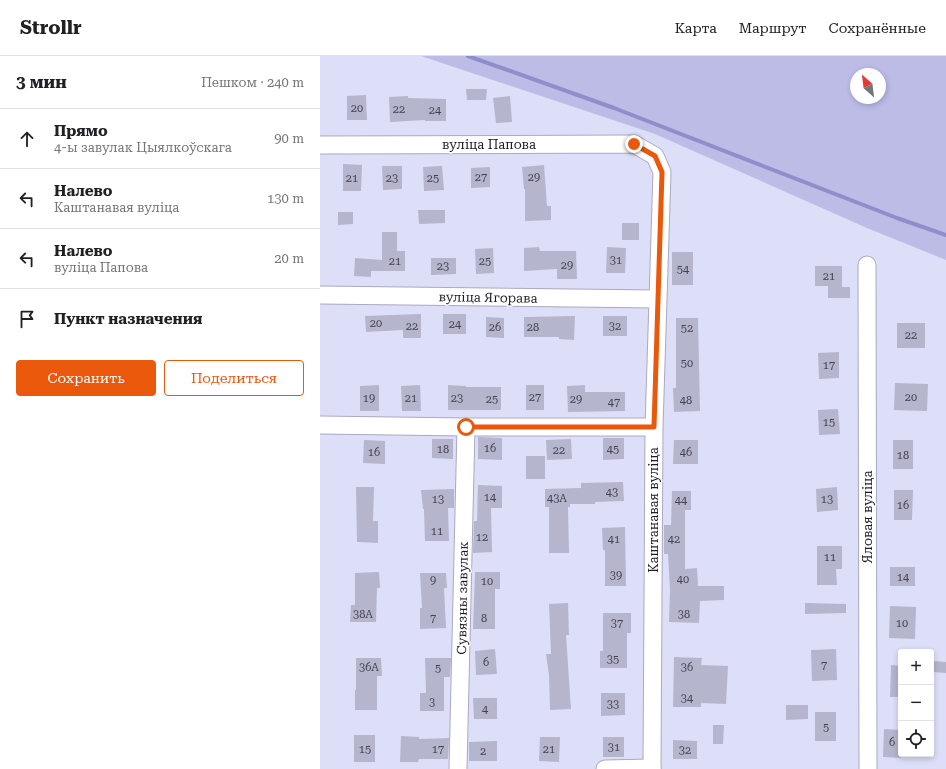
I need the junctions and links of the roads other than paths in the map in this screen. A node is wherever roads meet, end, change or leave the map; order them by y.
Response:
1 (320, 145) edge
2 (655, 156) joint
3 (867, 265) dead end
4 (320, 295) edge
5 (657, 299) junction
6 (320, 425) edge
7 (466, 427) junction
8 (654, 427) junction
9 (458, 769) edge
10 (605, 769) edge
11 (652, 769) edge
12 (868, 769) edge

1 - 2 street, вуліца Папова
2 - 5 street, Каштанавая вуліца
3 - 12 street, Яловая вуліца
4 - 5 street, вуліца Ягорава
5 - 8 street, Каштанавая вуліца
6 - 7 street
7 - 8 street
7 - 9 street, Сувязны завулак
8 - 11 street, Каштанавая вуліца
10 - 11 street

